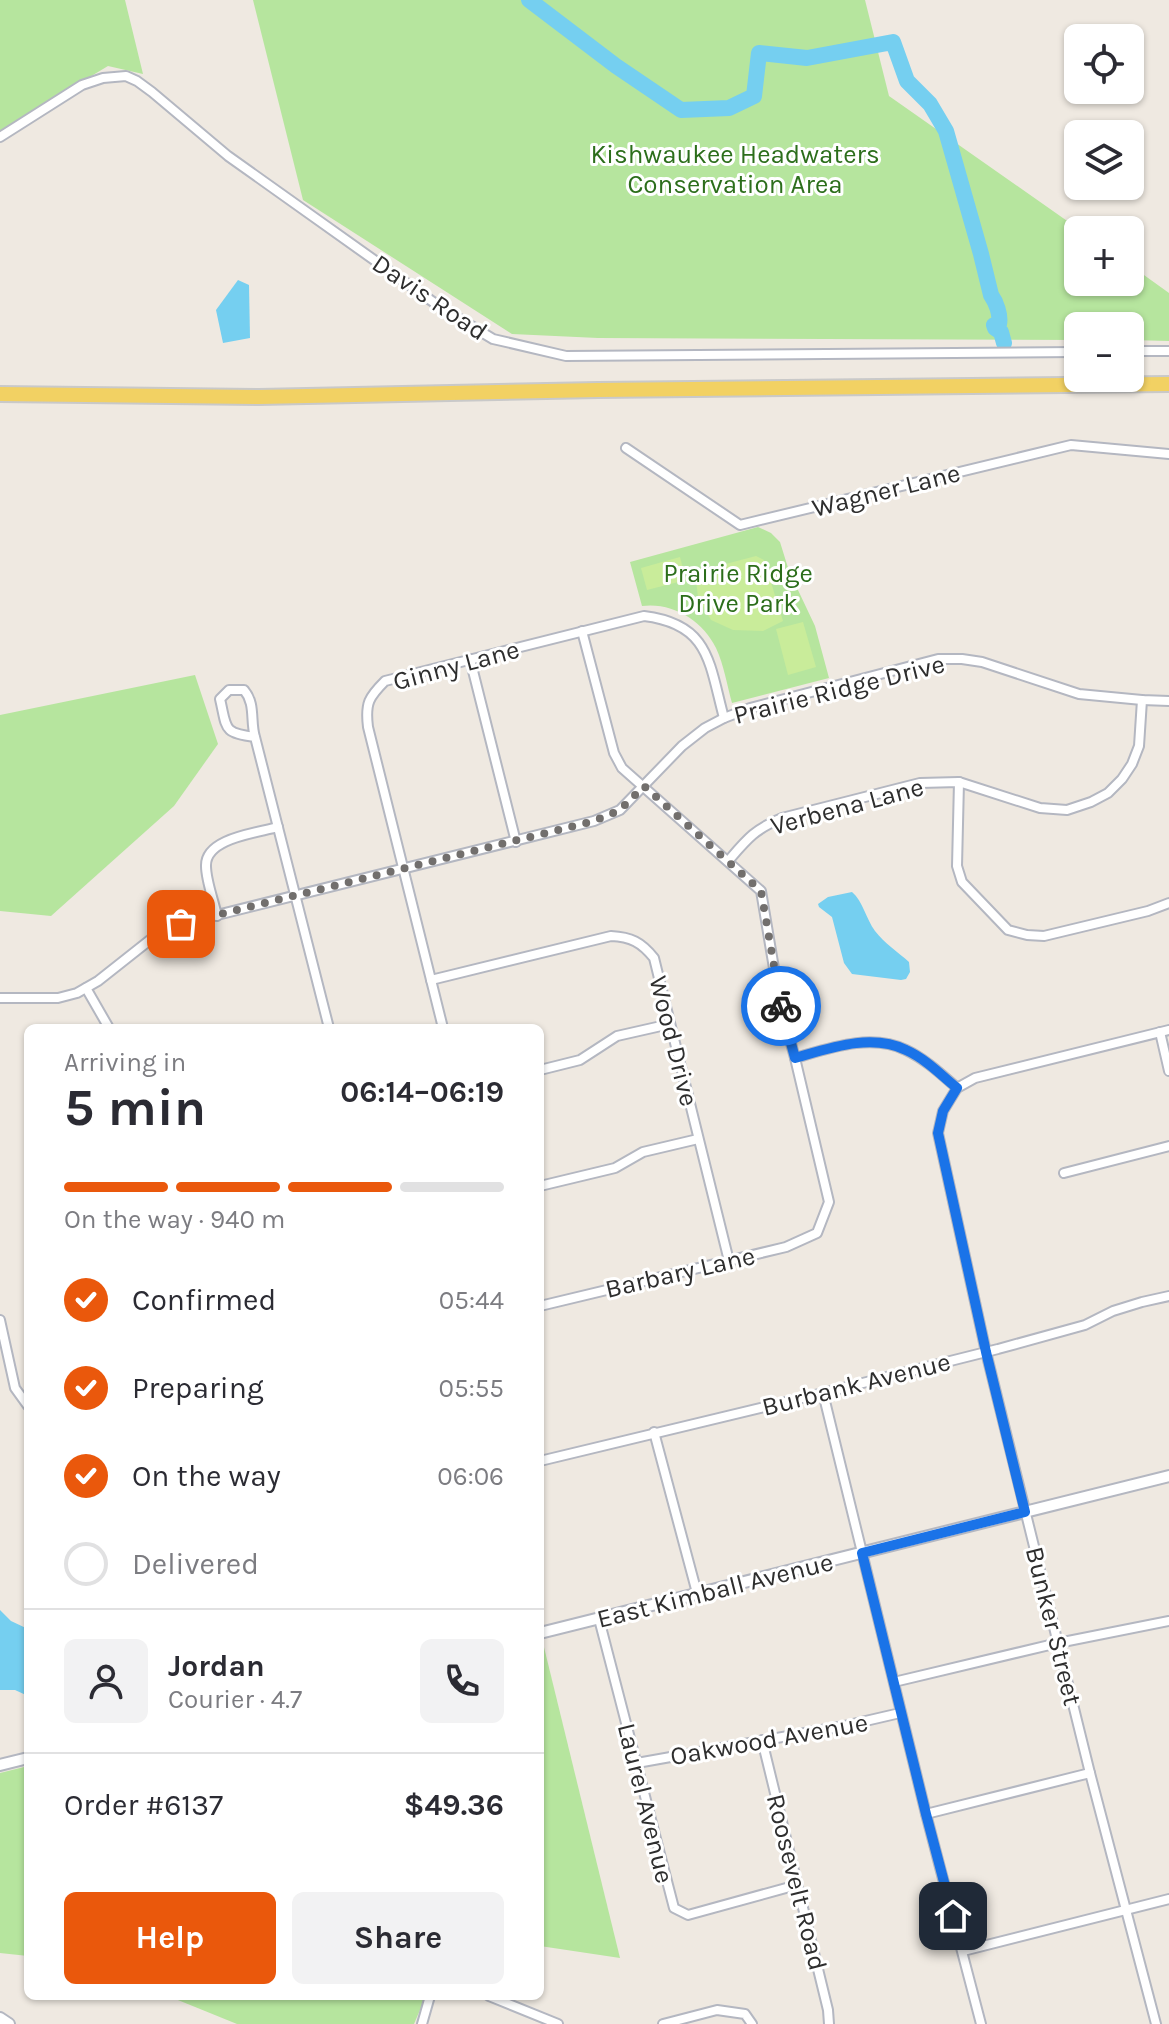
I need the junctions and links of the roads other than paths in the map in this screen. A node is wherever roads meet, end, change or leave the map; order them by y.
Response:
1 (0, 137) edge
2 (1144, 351) edge
3 (1169, 351) edge
4 (1064, 352) edge
5 (1169, 384) edge
6 (0, 394) edge
7 (626, 448) dead end
8 (1169, 454) edge
9 (582, 631) junction
10 (470, 659) junction
11 (1142, 700) junction
12 (1169, 701) edge
13 (724, 718) junction
14 (255, 737) junction
15 (959, 782) junction
16 (644, 786) junction
17 (278, 827) junction
18 (516, 842) junction
19 (729, 860) junction
20 (403, 870) junction
21 (295, 897) junction
22 (1169, 903) edge
23 (217, 916) junction
24 (431, 980) junction
25 (86, 988) junction
26 (0, 998) edge
27 (107, 1024) edge
28 (328, 1024) edge
29 (442, 1024) edge
30 (670, 1024) junction
31 (1164, 1031) edge
32 (795, 1058) junction
33 (544, 1069) edge
34 (1169, 1071) edge
35 (957, 1088) junction
36 (698, 1139) junction
37 (1169, 1146) edge
38 (1064, 1173) dead end
39 (544, 1185) edge
40 (729, 1261) junction
41 (1169, 1296) edge
42 (544, 1305) edge
43 (0, 1320) edge
44 (986, 1352) junction
45 (823, 1393) junction
46 (24, 1400) edge
47 (654, 1432) junction
48 (544, 1460) edge
49 (1169, 1476) edge
50 (1025, 1512) junction
51 (862, 1553) junction
52 (697, 1593) junction
53 (599, 1619) junction
54 (1169, 1621) edge
55 (544, 1632) edge
56 (1058, 1643) junction
57 (894, 1682) junction
58 (900, 1713) junction
59 (762, 1740) junction
60 (24, 1759) edge
61 (637, 1763) junction
62 (0, 1765) edge
63 (1090, 1773) junction
64 (926, 1814) junction
65 (797, 1885) junction
66 (1169, 1899) edge
67 (1127, 1909) junction
68 (963, 1951) junction
69 (429, 2000) edge
70 (499, 2000) edge
71 (0, 2018) edge
72 (9, 2024) edge
73 (422, 2024) edge
74 (558, 2024) edge
75 (663, 2024) edge
76 (752, 2024) edge
77 (829, 2024) edge
78 (981, 2024) edge
79 (1156, 2024) edge

1 - 4 street, Davis Road
2 - 3 street
5 - 6 main road
7 - 8 street, Wagner Lane
9 - 10 street, Ginny Lane
9 - 13 street, Ginny Lane
9 - 16 street
10 - 18 street
10 - 20 street, Ginny Lane
11 - 12 street, Prairie Ridge Drive
11 - 13 street, Prairie Ridge Drive
11 - 15 street, Verbena Lane
13 - 16 street, Prairie Ridge Drive
14 - 14 street
14 - 17 street
15 - 19 street, Verbena Lane
15 - 22 street
16 - 18 street, Prairie Ridge Drive
16 - 19 street
17 - 21 street
17 - 23 street
18 - 20 street, Prairie Ridge Drive
19 - 32 street
20 - 21 street, Prairie Ridge Drive
20 - 24 street, Ginny Lane
21 - 23 street, Prairie Ridge Drive
21 - 28 street
23 - 25 street, Prairie Ridge Drive
24 - 29 street, Ginny Lane
24 - 30 street, Wood Drive
25 - 26 street, Prairie Ridge Drive
25 - 27 street
30 - 33 street
30 - 36 street, Wood Drive
31 - 34 street
31 - 35 street
32 - 35 street
32 - 40 street, Barbary Lane
35 - 44 street, Bunker Street
36 - 39 street
36 - 40 street, Wood Drive
37 - 38 street
40 - 42 street, Barbary Lane
41 - 44 street, Burbank Avenue
43 - 46 street
44 - 45 street, Burbank Avenue
44 - 50 street, Bunker Street
45 - 47 street, Burbank Avenue
45 - 51 street
47 - 48 street, Burbank Avenue
47 - 52 street
49 - 50 street, East Kimball Avenue
50 - 51 street, East Kimball Avenue
50 - 56 street, Bunker Street
51 - 52 street, East Kimball Avenue
51 - 57 street
52 - 53 street, East Kimball Avenue
53 - 55 street, East Kimball Avenue
53 - 61 street, Laurel Avenue
54 - 56 street
56 - 57 street
56 - 63 street, Bunker Street
57 - 58 street
58 - 59 street, Oakwood Avenue
58 - 64 street
59 - 61 street, Oakwood Avenue
59 - 65 street, Roosevelt Road
60 - 62 street
61 - 65 street, Laurel Avenue
63 - 64 street
63 - 67 street, Bunker Street
64 - 68 street
65 - 77 street, Roosevelt Road
66 - 67 street
67 - 68 street
67 - 79 street, Bunker Street
68 - 78 street
69 - 73 street
70 - 74 street
71 - 72 street
75 - 76 street

